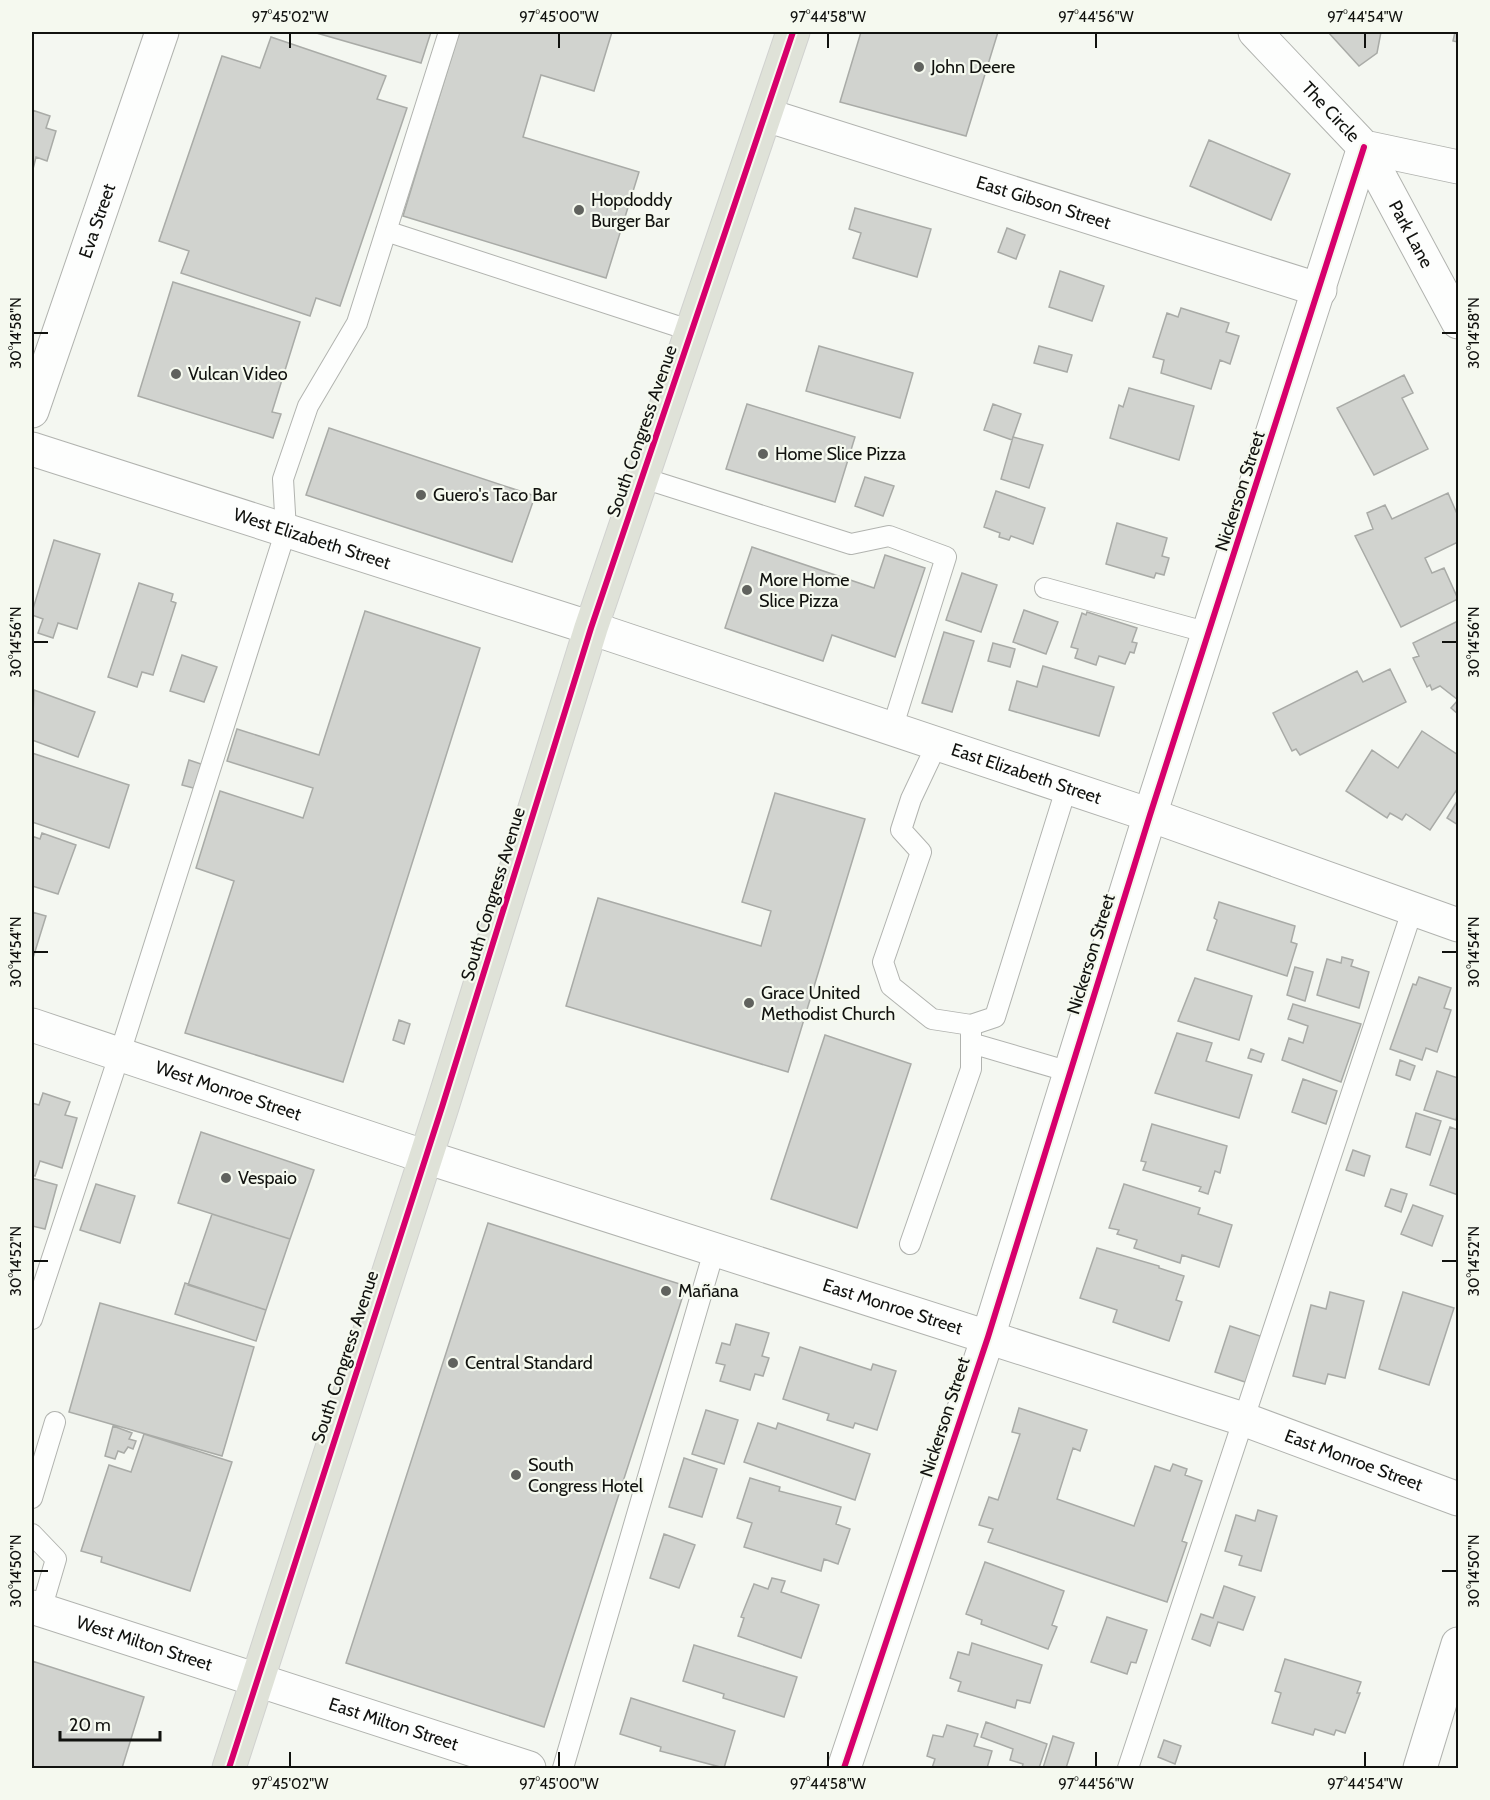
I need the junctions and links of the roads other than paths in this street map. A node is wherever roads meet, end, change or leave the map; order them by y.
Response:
1 (162, 32) edge
2 (449, 32) edge
3 (793, 32) edge
4 (1255, 32) edge
5 (766, 115) junction
6 (1364, 147) junction
7 (1458, 167) edge
8 (386, 231) junction
9 (1320, 290) junction
10 (1458, 322) edge
11 (692, 331) junction
12 (32, 411) edge
13 (32, 449) edge
14 (642, 478) junction
15 (286, 530) junction
16 (1045, 588) dead end
17 (591, 628) junction
18 (1209, 633) junction
19 (892, 729) junction
20 (937, 744) junction
21 (1067, 786) junction
22 (1150, 815) junction
23 (1413, 908) junction
24 (1458, 925) edge
25 (32, 1025) edge
26 (971, 1034) junction
27 (120, 1053) junction
28 (1070, 1072) junction
29 (426, 1157) junction
30 (910, 1244) dead end
31 (714, 1251) junction
32 (32, 1319) edge
33 (988, 1337) junction
34 (1243, 1419) junction
35 (55, 1422) dead end
36 (32, 1498) edge
37 (1458, 1499) edge
38 (32, 1534) edge
39 (36, 1609) edge
40 (1458, 1644) edge
41 (256, 1681) junction
42 (229, 1768) edge
43 (529, 1768) edge
44 (563, 1768) edge
45 (844, 1768) edge
46 (1128, 1768) edge
47 (1420, 1768) edge

1 - 12 street, Eva Street
2 - 8 lane
3 - 5 main road, South Congress Avenue
4 - 6 street, The Circle
5 - 9 street, East Gibson Street
5 - 11 main road, South Congress Avenue
6 - 7 street, The Circle
6 - 9 street, Nickerson Street
6 - 10 street, Park Lane
8 - 11 lane
8 - 15 lane
9 - 18 street, Nickerson Street
11 - 14 main road, South Congress Avenue
13 - 15 street, West Elizabeth Street
14 - 17 main road, South Congress Avenue
14 - 19 lane
15 - 17 street, West Elizabeth Street
15 - 27 lane
16 - 18 lane
17 - 19 street, East Elizabeth Street
17 - 29 main road, South Congress Avenue
18 - 22 street, Nickerson Street
19 - 20 street, East Elizabeth Street
20 - 21 street, East Elizabeth Street
20 - 26 lane
21 - 22 street, East Elizabeth Street
21 - 26 lane
22 - 23 street, East Elizabeth Street
22 - 28 street, Nickerson Street
23 - 24 street, East Elizabeth Street
23 - 34 lane
25 - 27 street, West Monroe Street
26 - 28 lane
26 - 30 lane
27 - 29 street, West Monroe Street
27 - 32 lane
28 - 33 street, Nickerson Street
29 - 31 street, East Monroe Street
29 - 41 main road, South Congress Avenue
31 - 33 street, East Monroe Street
31 - 44 lane
33 - 34 street, East Monroe Street
33 - 45 street, Nickerson Street
34 - 37 street, East Monroe Street
34 - 46 lane
35 - 36 lane
38 - 39 lane
39 - 41 street, West Milton Street
40 - 47 street
41 - 42 main road, South Congress Avenue
41 - 43 street, East Milton Street

